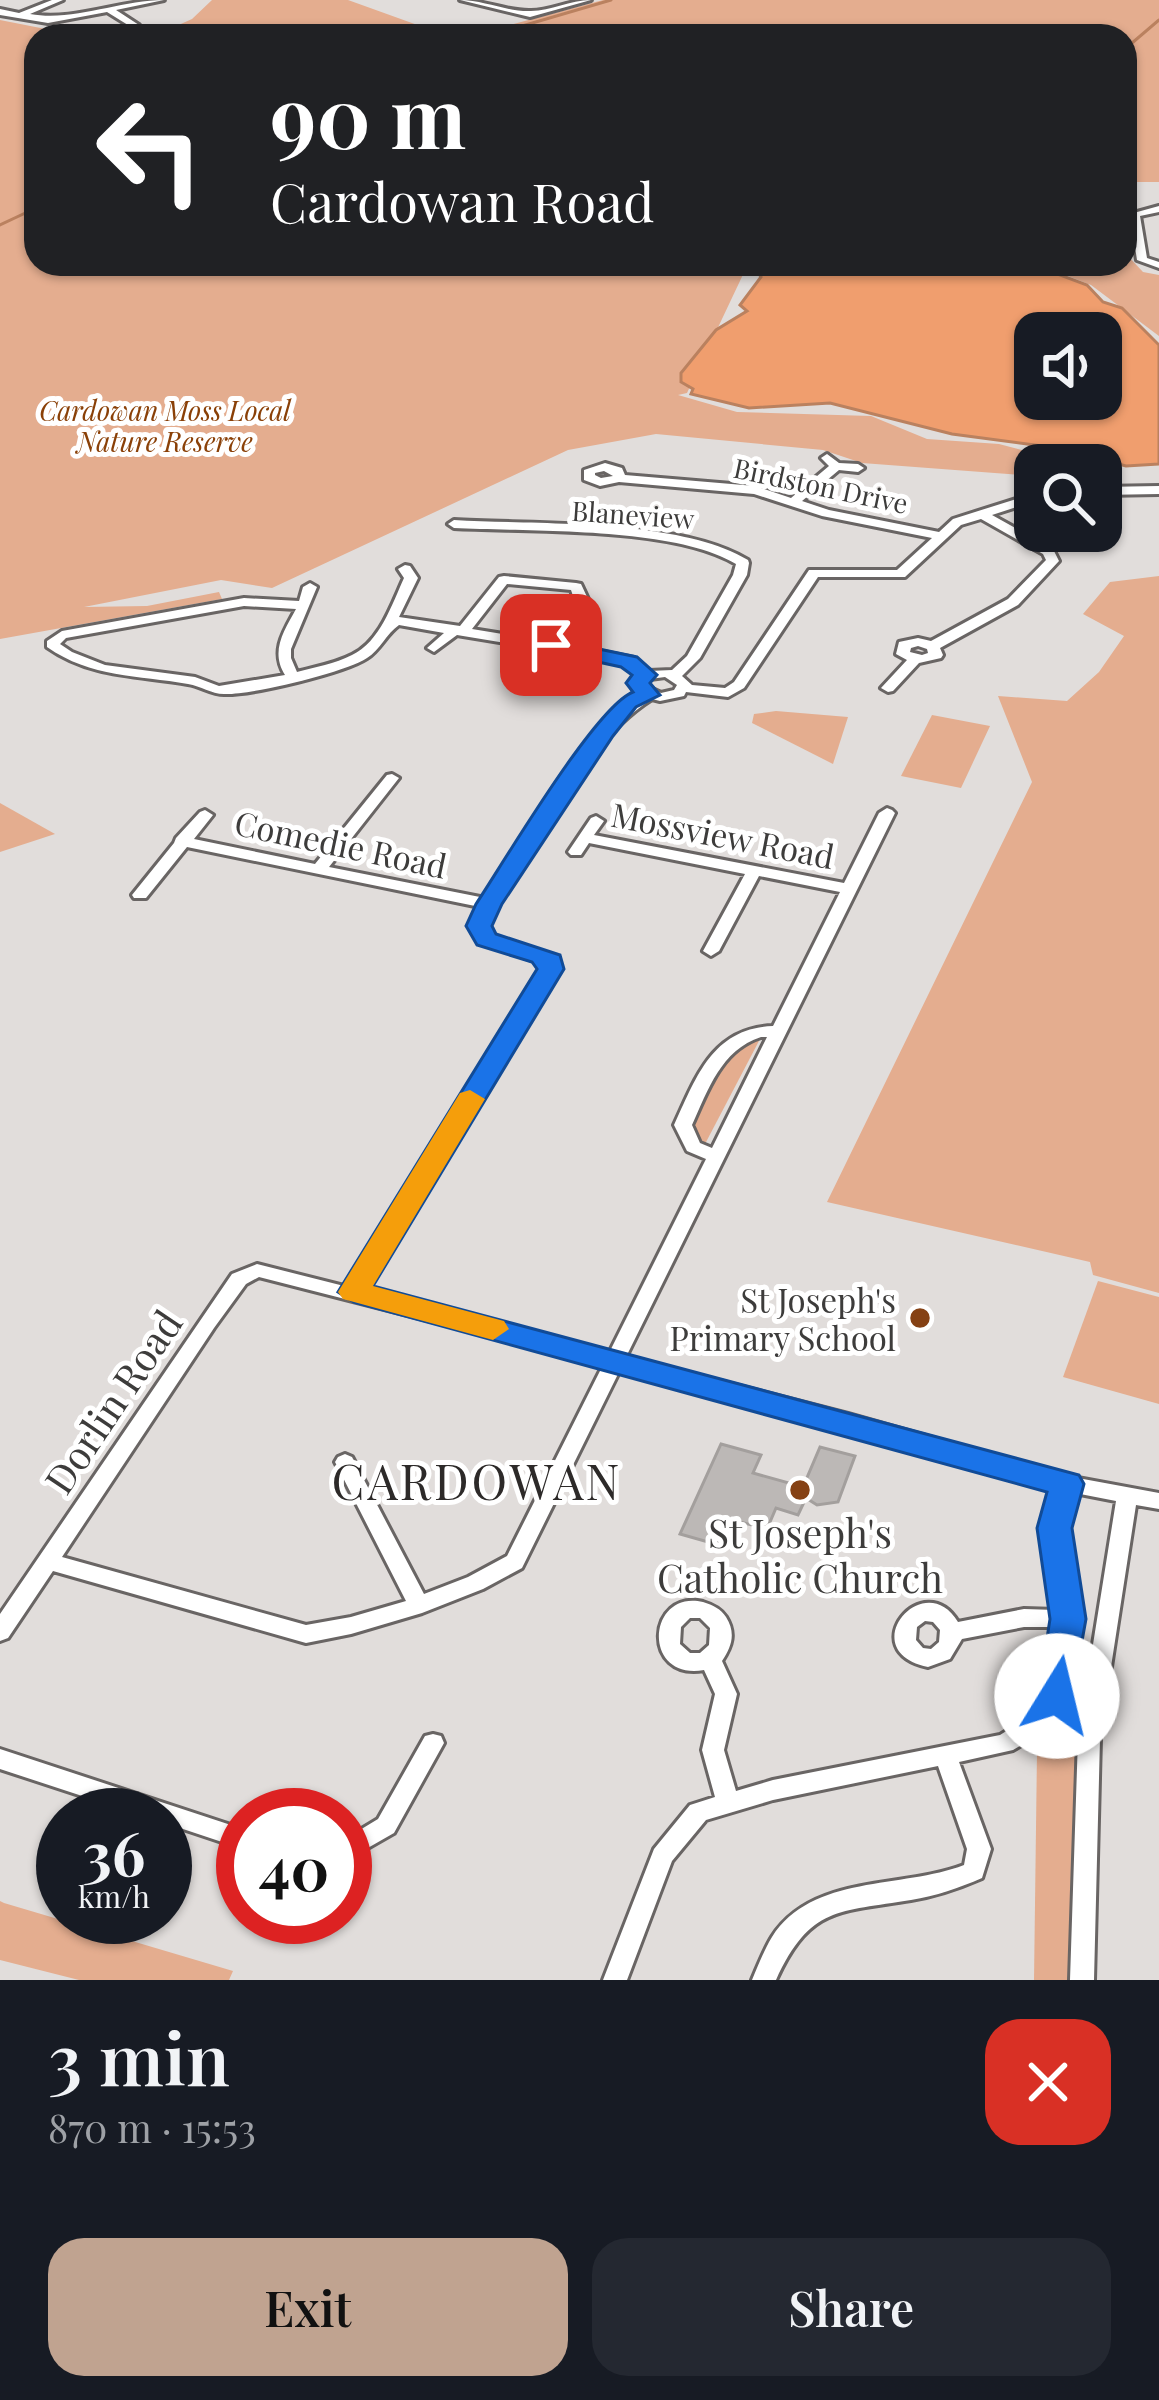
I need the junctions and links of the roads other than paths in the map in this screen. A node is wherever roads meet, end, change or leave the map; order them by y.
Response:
1 (59, 0) edge
2 (160, 0) edge
3 (464, 0) edge
4 (490, 0) edge
5 (587, 0) edge
6 (476, 4) junction
7 (110, 10) junction
8 (0, 12) edge
9 (17, 16) junction
10 (131, 24) edge
11 (1137, 227) edge
12 (1159, 265) edge
13 (622, 454) dead end
14 (858, 468) dead end
15 (1159, 490) edge
16 (1122, 491) edge
17 (793, 502) junction
18 (1014, 503) edge
19 (980, 513) junction
20 (454, 524) dead end
21 (940, 536) junction
22 (406, 569) dead end
23 (310, 587) dead end
24 (304, 607) junction
25 (390, 622) junction
26 (460, 629) junction
27 (551, 645) junction
28 (434, 647) dead end
29 (531, 673) dead end
30 (292, 675) junction
31 (646, 675) junction
32 (680, 682) junction
33 (889, 688) dead end
34 (649, 695) junction
35 (392, 778) dead end
36 (887, 813) dead end
37 (205, 814) dead end
38 (596, 821) dead end
39 (181, 841) junction
40 (319, 869) junction
41 (754, 872) junction
42 (849, 890) junction
43 (140, 895) dead end
44 (489, 904) junction
45 (711, 952) dead end
46 (780, 1031) junction
47 (718, 1157) junction
48 (354, 1292) junction
49 (617, 1362) junction
50 (345, 1462) dead end
51 (1066, 1484) junction
52 (1127, 1498) junction
53 (1159, 1501) edge
54 (48, 1561) junction
55 (418, 1603) junction
56 (1068, 1619) junction
57 (0, 1632) edge
58 (954, 1632) dead end
59 (710, 1658) dead end
60 (433, 1743) dead end
61 (945, 1755) junction
62 (0, 1760) edge
63 (728, 1800) junction
64 (216, 1830) edge
65 (372, 1835) edge
66 (616, 1980) edge
67 (764, 1980) edge
68 (1082, 1980) edge

1 - 9 street
2 - 7 street
3 - 6 street
4 - 6 street
5 - 6 street
7 - 9 street
7 - 10 street
8 - 9 street
11 - 12 street
13 - 17 street, Birdston Drive
14 - 17 street
15 - 16 street
17 - 21 street, Birdston Drive
18 - 19 street
19 - 21 street
19 - 33 street
20 - 32 street, Blaneview
21 - 32 street
22 - 25 street
23 - 24 street
24 - 30 street
24 - 30 street
25 - 26 street
25 - 30 street
26 - 27 street
26 - 27 street
26 - 28 street
27 - 29 street
27 - 31 street
31 - 32 street
31 - 34 street
32 - 34 street
34 - 44 street
35 - 40 street
36 - 42 street
37 - 39 street, Comedie Road
38 - 41 street, Mossview Road
39 - 40 street, Comedie Road
39 - 43 street, Comedie Road
40 - 44 street, Comedie Road
41 - 42 street, Mossview Road
41 - 45 street
42 - 46 street
44 - 48 street
46 - 47 street
46 - 47 street
47 - 49 street
48 - 49 street
48 - 54 street, Dorlin Road
49 - 51 street
49 - 55 street
50 - 55 street
51 - 52 street
51 - 56 street
52 - 53 street
52 - 68 street
54 - 55 street
54 - 57 street, Dorlin Road
56 - 58 street
56 - 61 street
59 - 63 street
60 - 65 street
61 - 63 street
61 - 67 street
62 - 64 street
63 - 66 street

